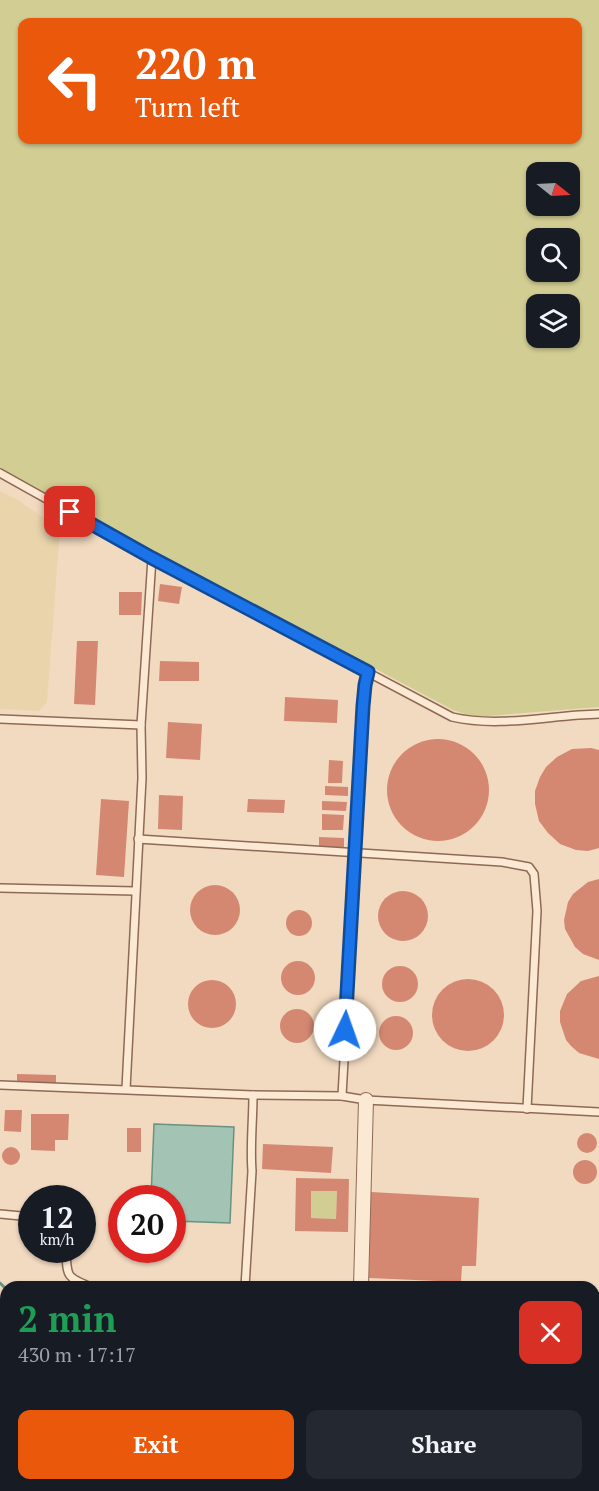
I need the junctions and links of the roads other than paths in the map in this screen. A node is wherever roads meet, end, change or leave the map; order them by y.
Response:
1 (0, 473) edge
2 (152, 558) junction
3 (368, 672) junction
4 (599, 714) edge
5 (0, 719) edge
6 (141, 725) junction
7 (138, 838) junction
8 (355, 853) junction
9 (0, 888) edge
10 (135, 891) junction
11 (0, 1085) edge
12 (126, 1089) junction
13 (254, 1095) junction
14 (342, 1096) junction
15 (366, 1100) junction
16 (527, 1109) junction
17 (599, 1112) edge
18 (0, 1214) edge
19 (18, 1216) edge
20 (66, 1263) edge
21 (75, 1281) edge
22 (245, 1281) edge
23 (361, 1281) edge

1 - 2 lane
2 - 3 lane
2 - 6 lane
3 - 4 lane
3 - 8 lane
5 - 6 lane
6 - 7 lane
7 - 8 lane
7 - 10 lane
8 - 14 lane
8 - 16 lane
9 - 10 lane
10 - 12 lane
11 - 12 lane
12 - 13 lane
13 - 14 lane
13 - 22 lane
14 - 15 lane
15 - 16 lane
15 - 23 street
16 - 17 lane
18 - 19 lane
20 - 21 lane

